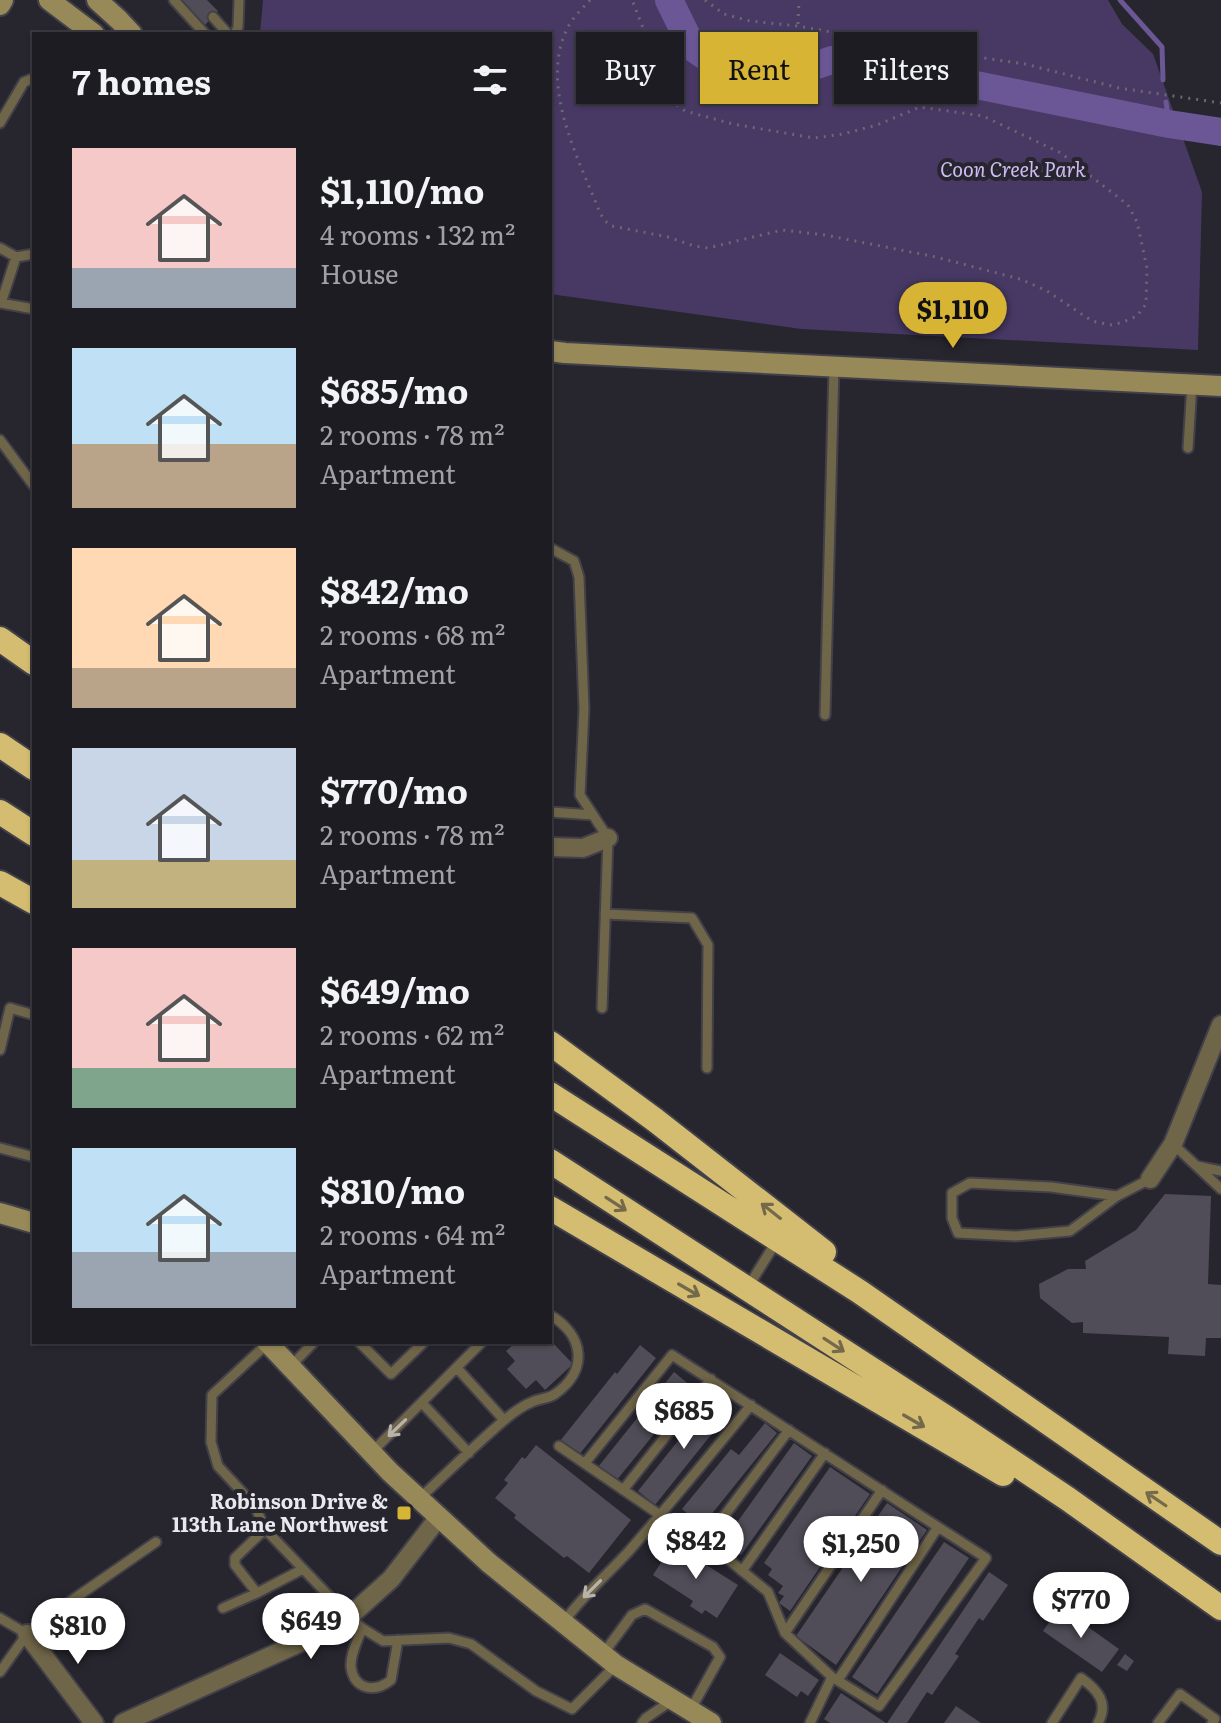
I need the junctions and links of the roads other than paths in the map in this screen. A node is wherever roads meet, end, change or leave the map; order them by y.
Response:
1 (49, 0) edge
2 (97, 0) edge
3 (174, 0) edge
4 (239, 0) edge
5 (213, 17) dead end
6 (91, 32) edge
7 (130, 32) edge
8 (203, 32) edge
9 (221, 32) edge
10 (236, 32) edge
11 (32, 79) edge
12 (0, 123) edge
13 (0, 248) edge
14 (32, 254) edge
15 (16, 257) junction
16 (1, 303) edge
17 (32, 309) edge
18 (552, 351) edge
19 (834, 366) junction
20 (1192, 384) junction
21 (1221, 386) edge
22 (0, 440) edge
23 (1188, 448) dead end
24 (32, 483) edge
25 (552, 549) edge
26 (0, 639) edge
27 (32, 662) edge
28 (825, 715) dead end
29 (0, 745) edge
30 (32, 767) edge
31 (0, 812) edge
32 (552, 812) edge
33 (593, 815) junction
34 (32, 833) edge
35 (608, 838) junction
36 (552, 847) edge
37 (0, 883) edge
38 (32, 901) edge
39 (605, 914) junction
40 (602, 1008) dead end
41 (32, 1014) edge
42 (1221, 1025) edge
43 (552, 1044) edge
44 (0, 1050) edge
45 (707, 1068) dead end
46 (552, 1095) edge
47 (1173, 1144) junction
48 (0, 1148) edge
49 (32, 1156) edge
50 (552, 1162) edge
51 (1196, 1166) junction
52 (1221, 1171) edge
53 (1150, 1179) joint
54 (1221, 1189) edge
55 (1117, 1196) junction
56 (552, 1209) edge
57 (0, 1213) edge
58 (32, 1222) edge
59 (778, 1239) junction
60 (747, 1289) junction
61 (552, 1316) edge
62 (266, 1344) edge
63 (268, 1344) edge
64 (312, 1344) edge
65 (361, 1344) edge
66 (422, 1344) edge
67 (480, 1344) edge
68 (290, 1367) junction
69 (457, 1368) junction
70 (711, 1379) junction
71 (1009, 1396) junction
72 (422, 1403) junction
73 (751, 1405) junction
74 (504, 1420) junction
75 (789, 1430) junction
76 (559, 1446) dead end
77 (372, 1452) junction
78 (469, 1453) junction
79 (825, 1453) junction
80 (585, 1463) junction
81 (623, 1490) junction
82 (882, 1490) junction
83 (420, 1499) junction
84 (660, 1515) junction
85 (439, 1517) junction
86 (938, 1527) junction
87 (265, 1529) junction
88 (156, 1542) dead end
89 (1221, 1543) edge
90 (703, 1544) junction
91 (303, 1569) junction
92 (742, 1571) junction
93 (257, 1593) junction
94 (223, 1608) dead end
95 (1221, 1610) edge
96 (0, 1618) edge
97 (355, 1622) junction
98 (563, 1623) junction
99 (785, 1633) junction
100 (27, 1634) junction
101 (398, 1640) junction
102 (609, 1659) junction
103 (0, 1672) edge
104 (835, 1679) junction
105 (682, 1705) junction
106 (94, 1723) edge
107 (123, 1723) edge
108 (642, 1723) edge
109 (711, 1723) edge
110 (810, 1723) edge
111 (1052, 1723) edge
112 (1098, 1723) edge
113 (1158, 1723) edge
114 (1212, 1723) edge

1 - 6 main road
2 - 7 main road
3 - 8 lane
4 - 10 lane
5 - 9 lane
11 - 12 lane
13 - 15 lane
14 - 15 lane
15 - 16 lane
16 - 17 lane
18 - 19 main road
19 - 20 main road
19 - 28 lane
20 - 21 main road
20 - 23 lane
22 - 24 lane
25 - 33 lane
26 - 27 highway
29 - 30 highway
31 - 34 highway
32 - 33 lane
33 - 35 lane
35 - 36 street
35 - 39 lane
37 - 38 highway
39 - 40 lane
39 - 45 lane
41 - 44 lane
42 - 47 street
71 -> 43 highway
46 - 59 highway
47 - 51 lane
47 - 53 street
48 - 49 lane
50 -> 60 highway
51 - 52 lane
51 - 54 lane
53 - 55 lane
55 - 55 lane
56 -> 95 highway
57 - 58 main road
59 - 60 lane
59 - 71 highway
60 -> 95 highway
61 - 74 lane
62 - 87 lane
63 - 68 main road
64 - 68 lane
65 - 66 lane
67 - 69 lane
68 - 77 main road
69 - 72 lane
69 - 74 lane
70 - 73 lane
70 - 80 lane
70 - 81 lane
89 -> 71 highway
72 -> 77 lane
72 - 78 lane
73 - 75 lane
73 - 84 lane
74 - 78 lane
75 - 79 lane
75 - 90 lane
76 - 80 lane
77 - 83 main road
78 - 83 lane
79 - 82 lane
79 - 92 lane
80 - 81 lane
81 - 84 lane
82 - 86 lane
82 - 99 lane
83 - 85 main road
84 - 90 lane
84 -> 98 lane
85 - 97 street
85 - 98 main road
86 - 104 lane
86 - 104 lane
87 - 91 lane
87 - 93 lane
88 - 100 lane
90 - 92 lane
91 - 93 lane
91 - 97 lane
92 - 99 lane
93 - 94 lane
96 - 100 lane
97 - 101 lane
97 - 101 lane
97 - 107 street
98 - 102 main road
99 - 104 lane
100 - 103 lane
100 - 106 street
101 - 102 lane
102 - 105 main road
102 - 105 lane
104 - 110 lane
105 - 108 lane
105 - 109 main road
111 - 112 lane
113 - 114 lane

